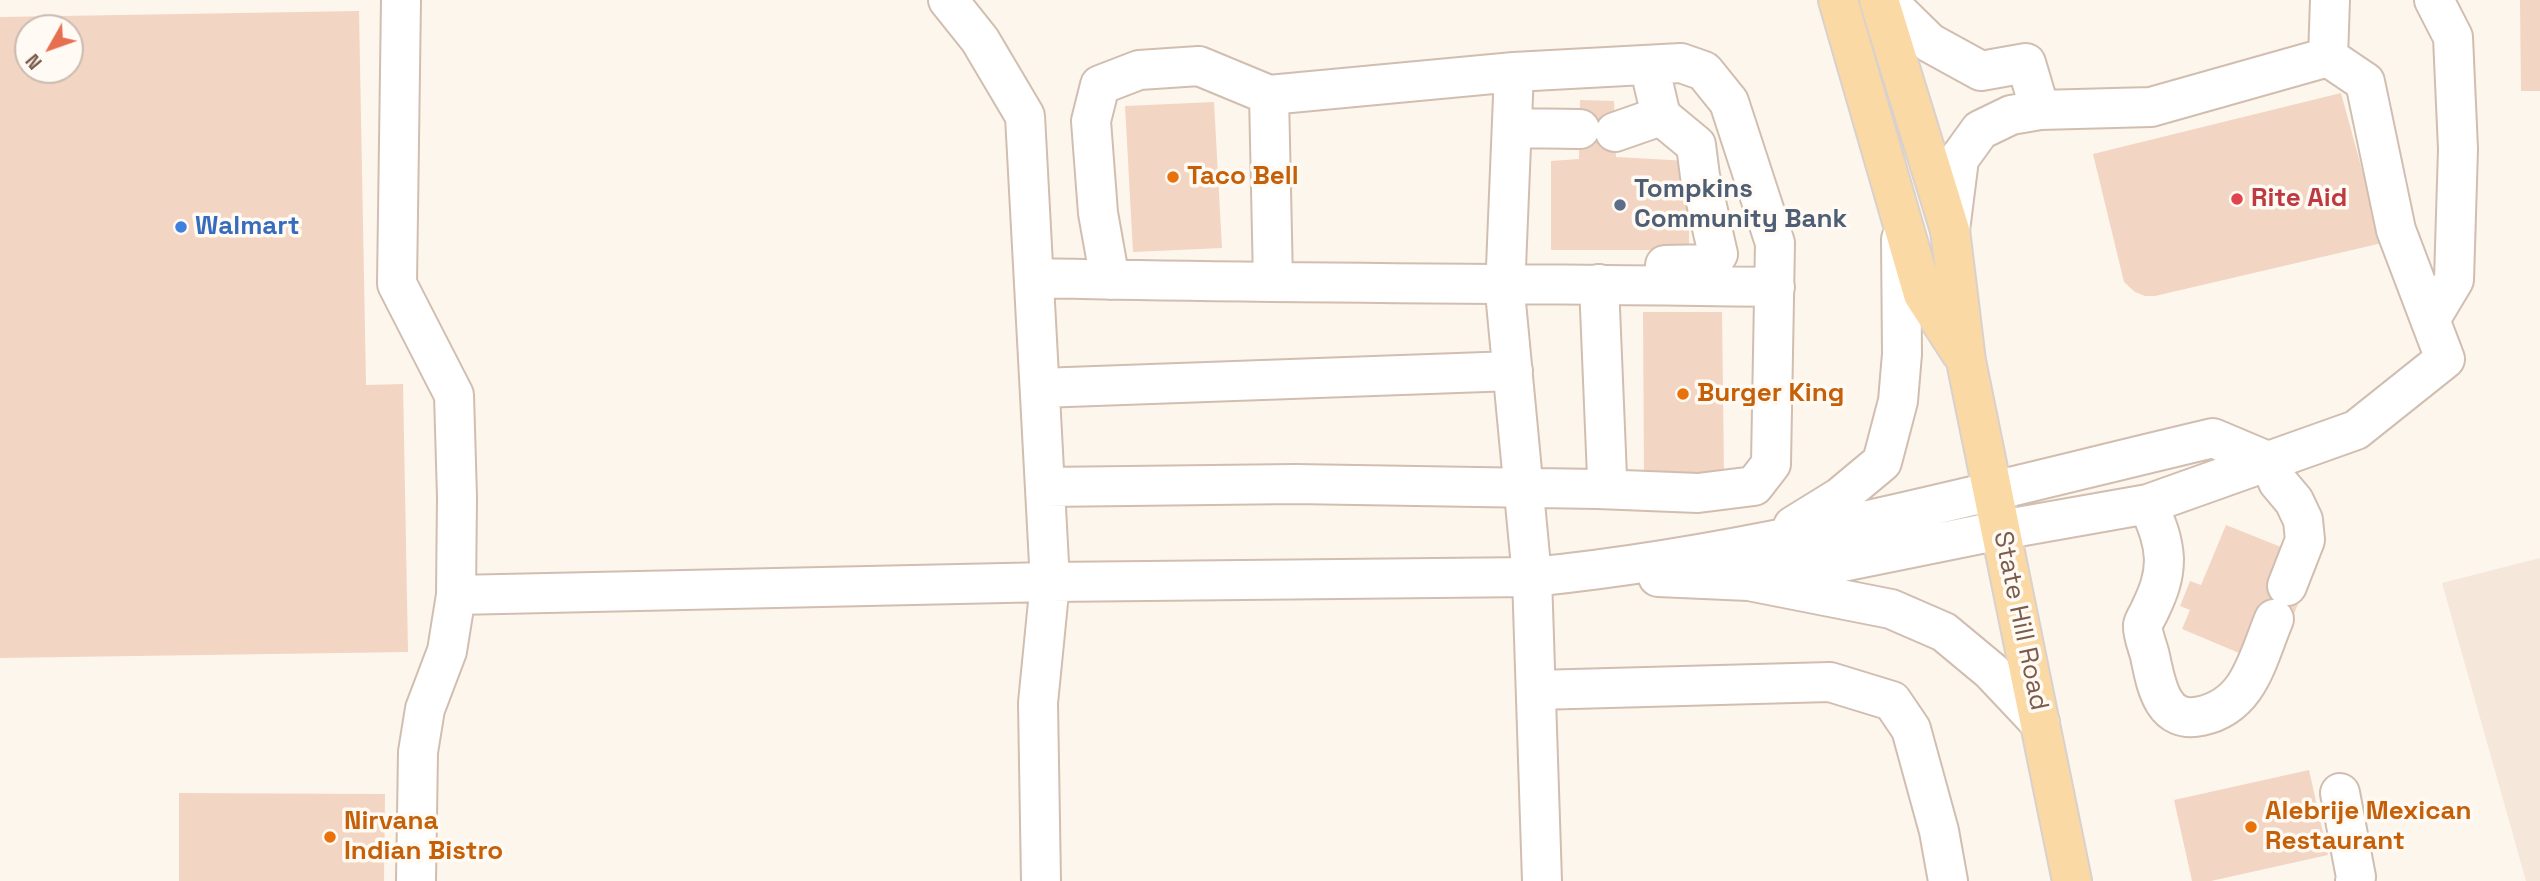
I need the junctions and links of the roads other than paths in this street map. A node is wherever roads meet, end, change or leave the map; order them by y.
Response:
1 (401, 0) edge
2 (948, 0) edge
3 (1838, 0) edge
4 (1879, 0) edge
5 (1886, 0) edge
6 (2330, 0) edge
7 (2434, 0) edge
8 (2328, 57) junction
9 (1649, 65) junction
10 (1514, 72) junction
11 (1269, 95) junction
12 (2025, 113) junction
13 (1661, 116) junction
14 (1511, 128) junction
15 (1901, 219) junction
16 (1950, 230) junction
17 (1712, 264) junction
18 (1506, 270) junction
19 (1775, 272) junction
20 (1035, 278) junction
21 (1110, 280) junction
22 (1273, 282) junction
23 (1598, 284) junction
24 (2430, 320) junction
25 (1966, 360) junction
26 (1513, 371) junction
27 (1040, 388) junction
28 (2270, 462) junction
29 (1045, 487) junction
30 (1524, 489) junction
31 (1598, 489) junction
32 (1993, 491) junction
33 (2148, 504) junction
34 (2001, 530) junction
35 (1765, 543) junction
36 (1579, 573) junction
37 (1532, 577) junction
38 (1749, 581) junction
39 (1050, 582) junction
40 (456, 595) junction
41 (1536, 690) junction
42 (2040, 723) junction
43 (2340, 793) dead end
44 (416, 881) edge
45 (1041, 881) edge
46 (1542, 881) edge
47 (1948, 881) edge
48 (2071, 881) edge
49 (2355, 881) edge

1 - 40 lane
2 - 20 lane
3 - 15 main road, State Hill Road
4 - 16 main road, State Hill Road
5 - 12 lane
6 - 8 lane
7 - 24 lane
8 - 12 lane
8 - 24 lane
9 - 10 lane
9 - 13 lane
9 - 19 lane
10 - 11 lane
10 - 14 lane
11 - 21 lane
11 - 22 lane
12 - 16 lane
13 - 14 lane
13 - 17 lane
14 - 18 lane
15 - 25 main road, State Hill Road
15 - 35 lane
16 - 25 main road, State Hill Road
17 - 18 lane
17 - 19 lane
18 - 22 lane
18 - 23 lane
18 - 26 lane
19 - 23 lane
19 - 31 lane
20 - 21 lane
20 - 27 lane
21 - 22 lane
23 - 31 lane
24 - 28 lane
25 - 32 main road, State Hill Road
26 - 27 lane
26 - 30 lane
27 - 29 lane
28 - 32 lane
28 - 33 lane
28 - 33 lane
29 - 30 lane
29 - 39 lane
30 - 31 lane
30 - 37 lane
32 - 34 main road, State Hill Road
32 - 35 lane
33 - 34 lane
34 - 38 lane
34 - 42 main road, State Hill Road
35 - 36 lane
36 - 37 lane
36 - 38 lane
37 - 39 lane
37 - 41 lane
38 - 42 lane
39 - 40 lane
39 - 45 lane
40 - 44 lane
41 - 46 lane
41 - 47 lane
42 - 48 main road, State Hill Road
43 - 49 lane

